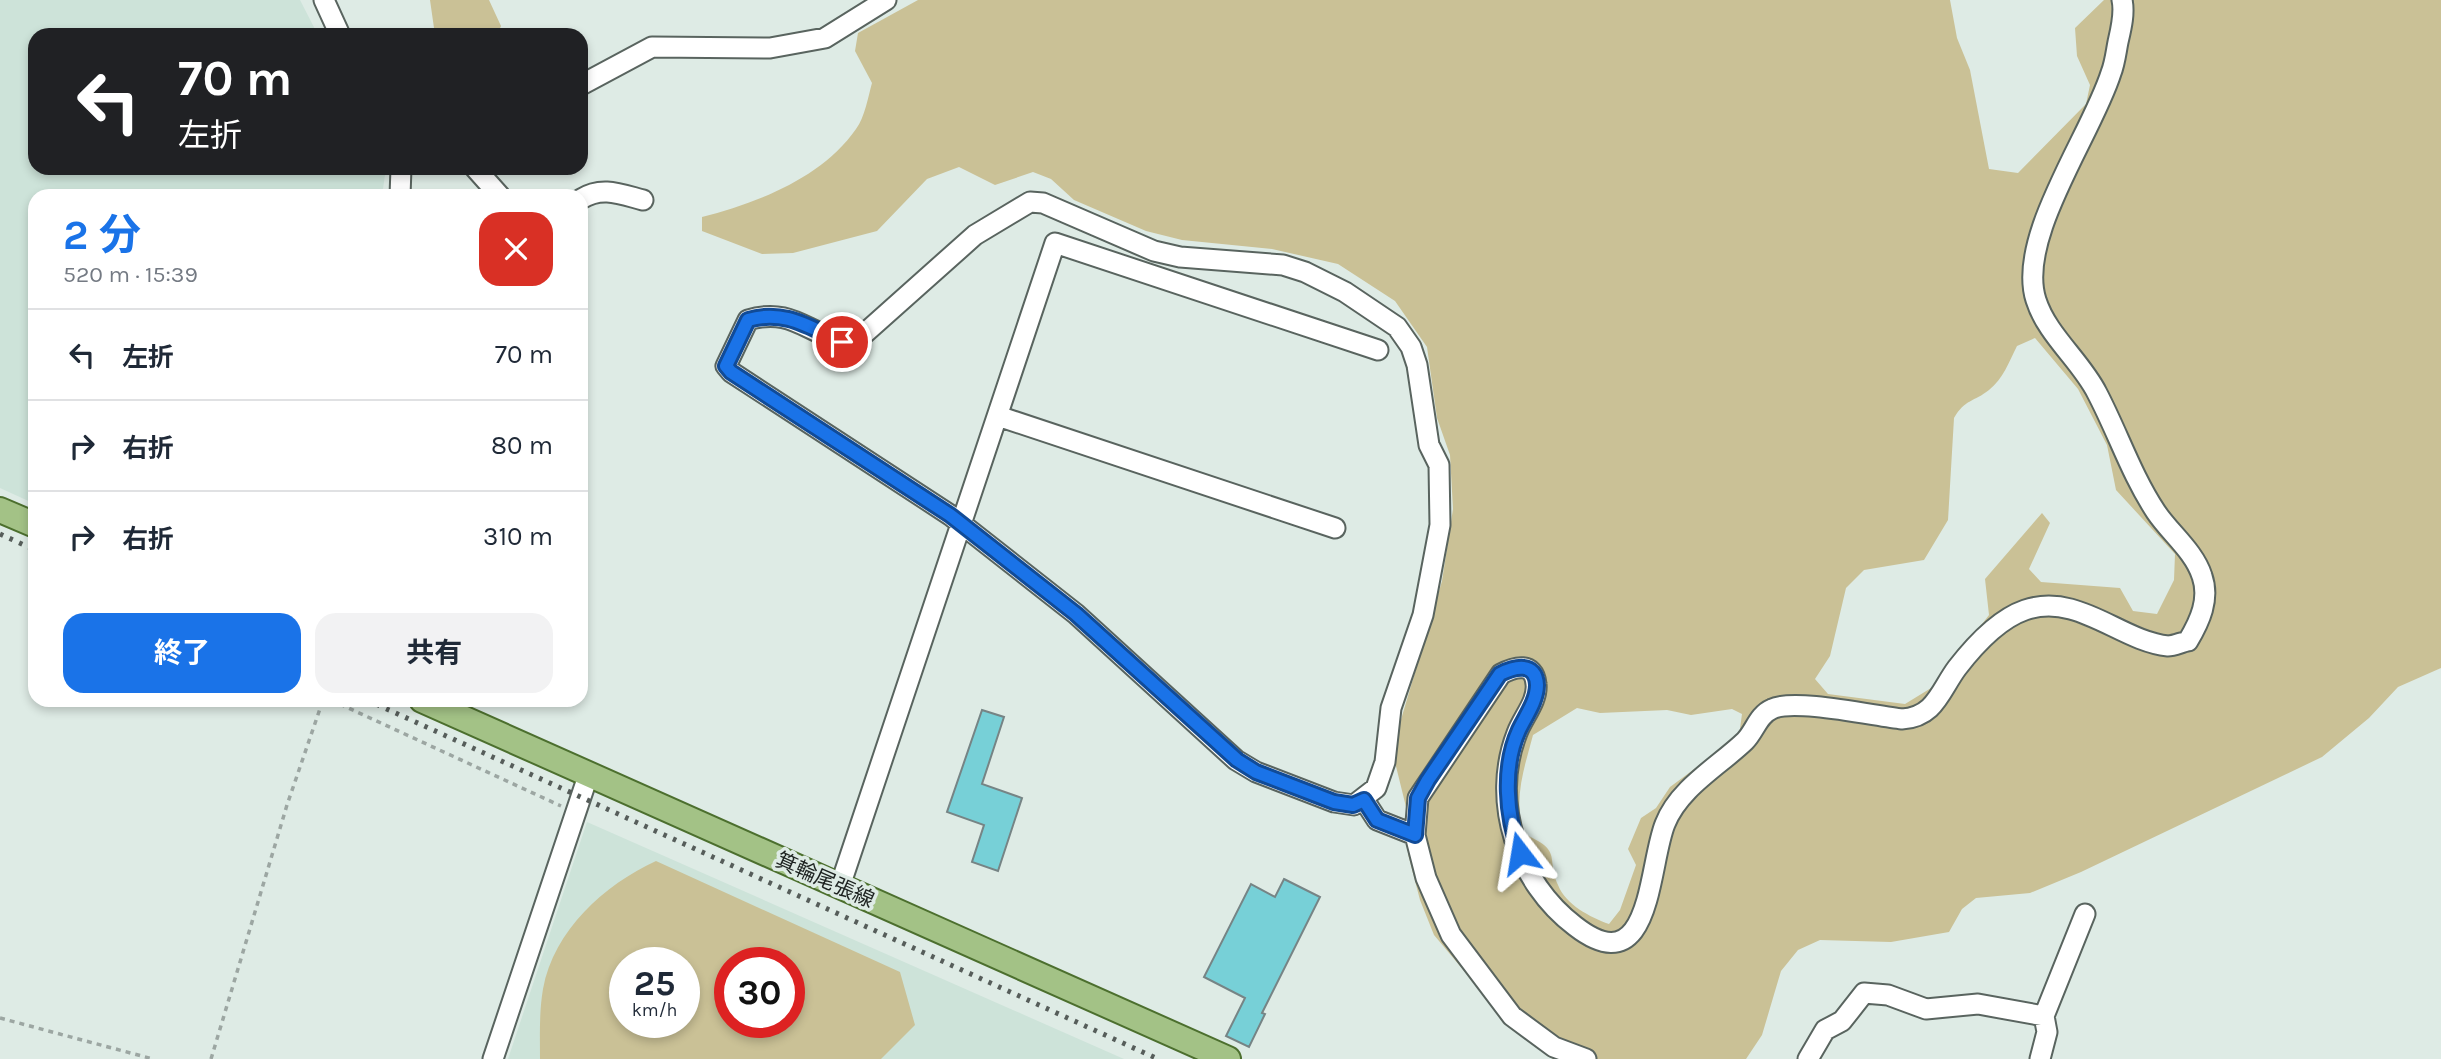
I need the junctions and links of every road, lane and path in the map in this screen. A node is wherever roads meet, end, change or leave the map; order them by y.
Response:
1 (324, 0) edge
2 (886, 0) edge
3 (2122, 0) edge
4 (337, 28) edge
5 (588, 81) edge
6 (481, 175) edge
7 (494, 189) edge
8 (588, 195) edge
9 (643, 200) dead end
10 (1378, 350) dead end
11 (998, 416) junction
12 (0, 510) edge
13 (28, 523) edge
14 (962, 525) junction
15 (1335, 528) dead end
16 (321, 707) edge
17 (346, 707) edge
18 (437, 707) edge
19 (588, 776) junction
20 (1364, 800) junction
21 (576, 812) junction
22 (1415, 835) junction
23 (841, 886) junction
24 (2085, 914) dead end
25 (2044, 1016) junction
26 (0, 1018) edge
27 (153, 1059) edge
28 (211, 1059) edge
29 (493, 1059) edge
30 (1228, 1059) edge
31 (1586, 1059) edge
32 (1808, 1059) edge
33 (2040, 1059) edge

1 - 4 street
2 - 5 street
3 - 22 street
6 - 7 street
8 - 9 street
10 - 11 street
11 - 14 street
11 - 15 street
12 - 13 main road
14 - 20 street
14 - 20 street
14 - 23 street
16 - 28 path
17 - 21 path
18 - 19 main road, 箕輪尾張線
19 - 21 street
19 - 23 main road, 箕輪尾張線
20 - 22 street
21 - 29 street
22 - 31 street
23 - 30 main road, 箕輪尾張線
24 - 25 street
25 - 32 street
25 - 33 street
26 - 27 path

